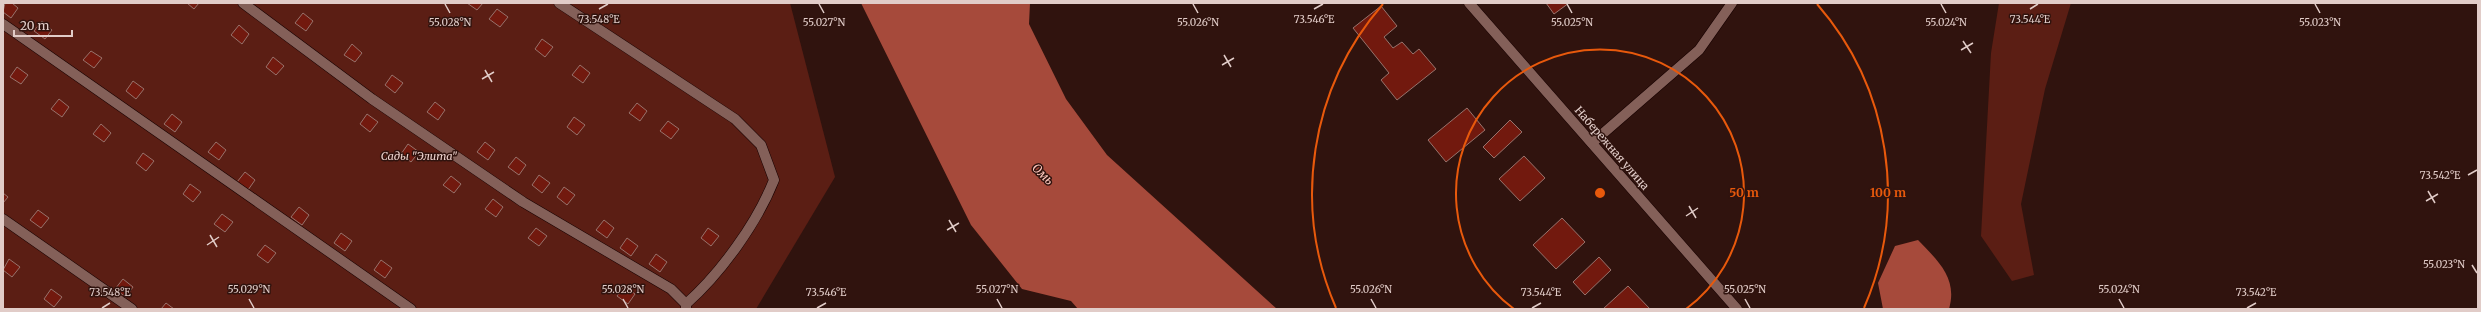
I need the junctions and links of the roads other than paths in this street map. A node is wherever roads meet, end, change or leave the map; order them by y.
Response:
1 (243, 3) edge
2 (558, 3) edge
3 (1469, 3) edge
4 (1732, 3) edge
5 (3, 24) edge
6 (1592, 143) junction
7 (3, 219) edge
8 (686, 307) edge
9 (132, 309) edge
10 (410, 309) edge
11 (1737, 309) edge

1 - 8 street
2 - 8 street
3 - 6 street, Набережная улица
4 - 6 street
5 - 10 street
6 - 11 street, Набережная улица
7 - 9 street

